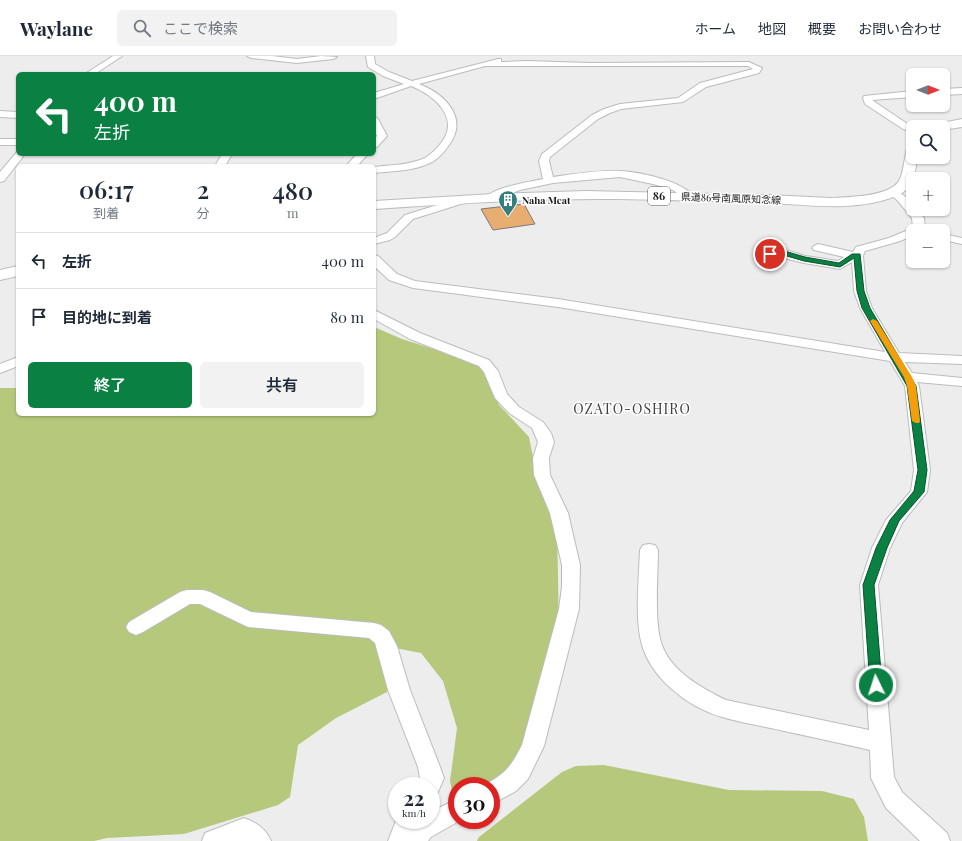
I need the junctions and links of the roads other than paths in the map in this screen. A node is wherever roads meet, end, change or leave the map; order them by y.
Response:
1 (118, 56) edge
2 (251, 56) edge
3 (330, 56) edge
4 (370, 56) edge
5 (509, 56) edge
6 (547, 56) edge
7 (540, 63) junction
8 (488, 65) junction
9 (92, 72) edge
10 (414, 83) junction
11 (962, 91) edge
12 (950, 92) edge
13 (376, 95) edge
14 (906, 95) edge
15 (0, 114) edge
16 (16, 115) edge
17 (376, 123) edge
18 (962, 123) edge
19 (950, 125) edge
20 (906, 127) edge
21 (16, 142) edge
22 (2, 143) edge
23 (376, 143) edge
24 (18, 156) edge
25 (361, 156) edge
26 (353, 164) edge
27 (910, 164) edge
28 (376, 170) edge
29 (0, 179) edge
30 (549, 182) junction
31 (893, 192) junction
32 (688, 197) junction
33 (490, 198) junction
34 (463, 200) junction
35 (376, 205) edge
36 (918, 224) edge
37 (906, 235) edge
38 (950, 238) edge
39 (376, 240) edge
40 (962, 241) edge
41 (818, 248) dead end
42 (856, 256) junction
43 (769, 259) dead end
44 (376, 261) edge
45 (16, 271) edge
46 (0, 275) edge
47 (376, 315) edge
48 (896, 358) junction
49 (962, 360) edge
50 (16, 362) edge
51 (0, 369) edge
52 (908, 377) junction
53 (962, 382) edge
54 (649, 550) dead end
55 (136, 627) dead end
56 (879, 742) junction
57 (432, 777) edge
58 (500, 789) edge
59 (448, 814) edge
60 (405, 829) edge
61 (214, 841) edge
62 (259, 841) edge
63 (400, 841) edge
64 (413, 841) edge
65 (938, 841) edge

1 - 9 street
2 - 3 street
4 - 10 street
5 - 8 street
6 - 7 street
7 - 8 street
7 - 30 street
8 - 10 street
10 - 13 street
10 - 28 street
11 - 12 street
14 - 20 street
15 - 16 street
17 - 23 street
18 - 19 main road
21 - 22 street
24 - 29 street
25 - 26 street
27 - 31 main road, 県道86号南風原知念線 / 86
30 - 32 street
30 - 33 street
31 - 32 main road, 県道86号南風原知念線 / 86
31 - 36 street
32 - 33 main road, 県道86号南風原知念線 / 86
33 - 34 main road, 県道86号南風原知念線 / 86
34 - 35 main road, 県道86号南風原知念線 / 86
34 - 39 street
37 - 42 street
38 - 40 street
41 - 42 street
42 - 43 street
42 - 48 street
44 - 48 street
45 - 46 main road
47 - 58 street
48 - 49 street
48 - 52 street
50 - 51 street
52 - 53 street
52 - 56 street
54 - 56 street
55 - 57 street
56 - 65 street
59 - 64 street
60 - 63 street
61 - 62 street

